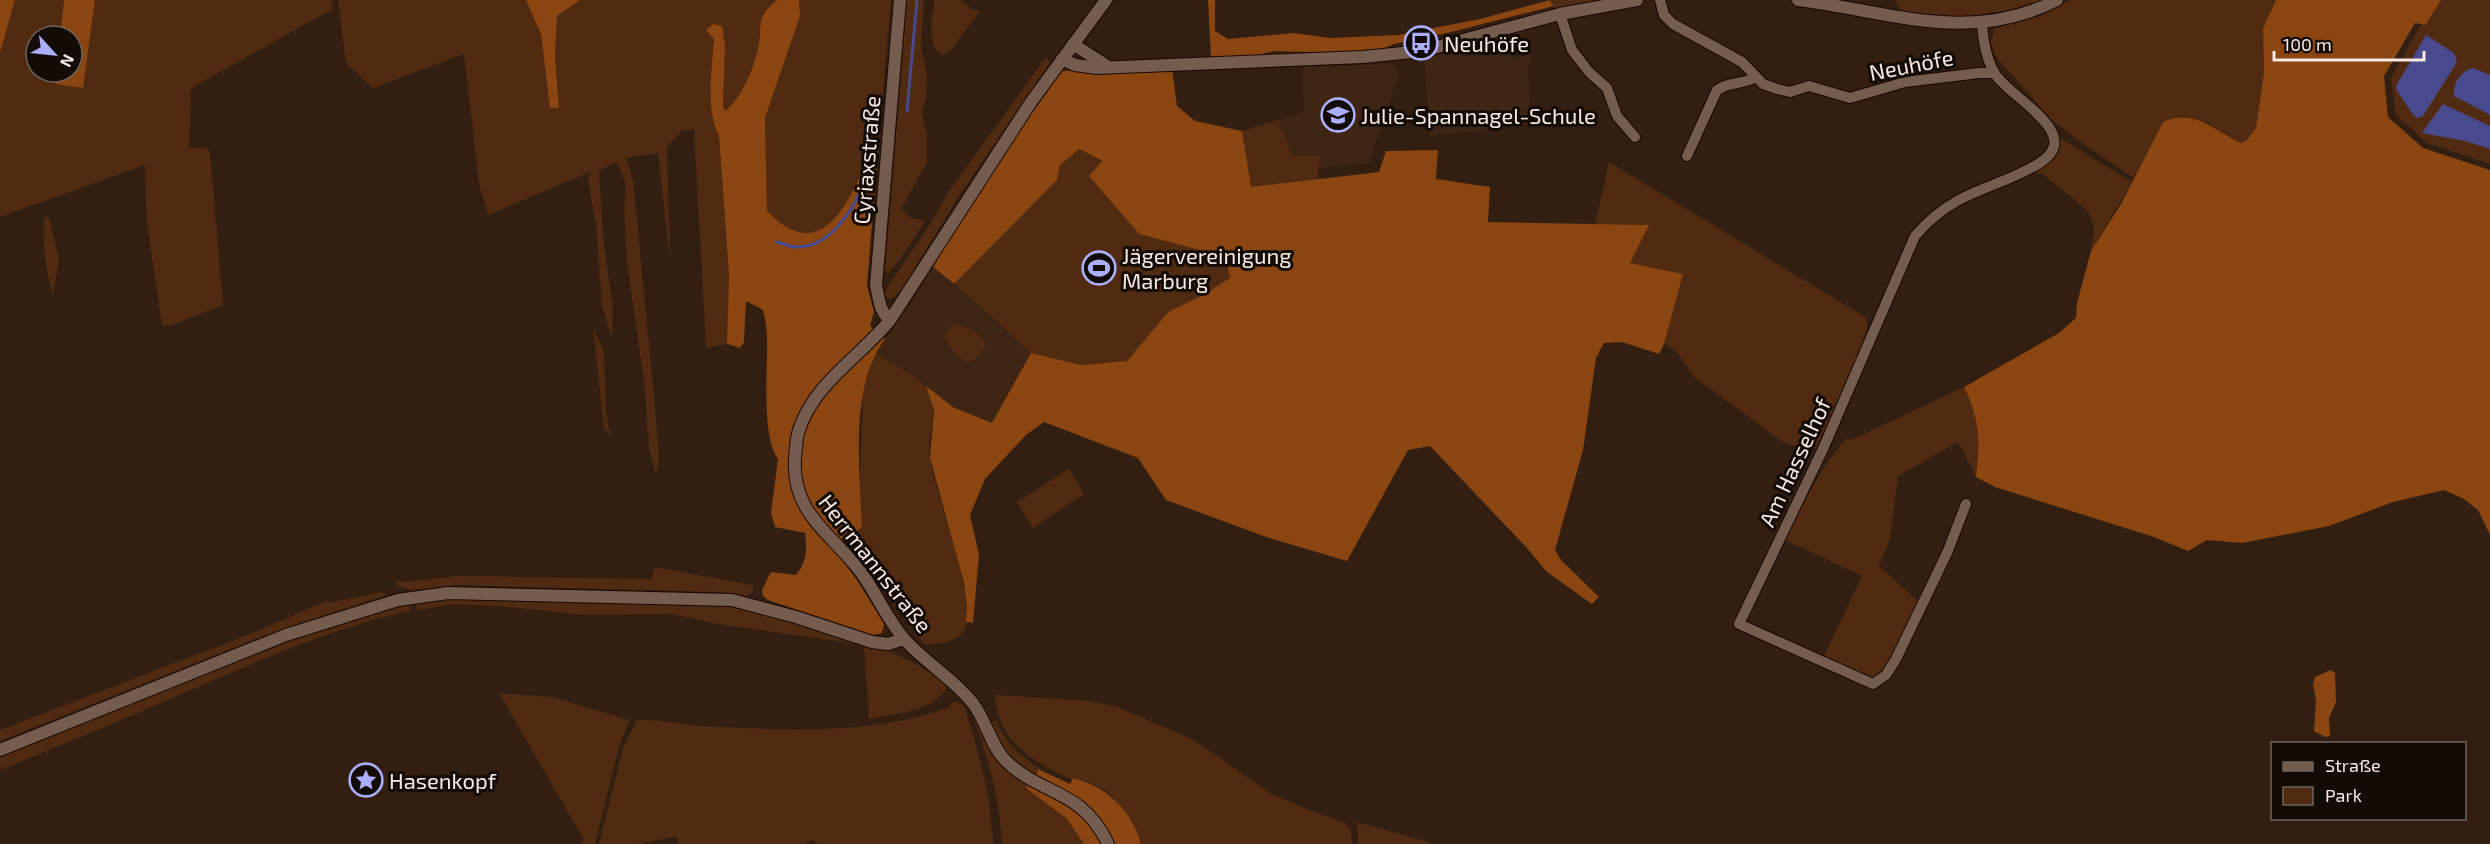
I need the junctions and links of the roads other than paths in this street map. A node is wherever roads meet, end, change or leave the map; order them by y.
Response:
1 (900, 0) edge
2 (1106, 0) edge
3 (1637, 0) edge
4 (1660, 0) edge
5 (1798, 0) edge
6 (2057, 0) edge
7 (1560, 14) junction
8 (1982, 23) junction
9 (1072, 44) junction
10 (1062, 59) junction
11 (1108, 67) junction
12 (1994, 74) junction
13 (1756, 77) junction
14 (1635, 137) dead end
15 (1687, 156) dead end
16 (890, 320) junction
17 (1966, 504) dead end
18 (904, 639) junction
19 (0, 750) edge
20 (1108, 844) edge

1 - 16 street, Cyriaxstraße
2 - 9 street, Herrmannstraße
3 - 7 street
4 - 13 street, Neuhöfe
5 - 8 street
6 - 8 street
7 - 11 street
7 - 14 street
8 - 12 street
9 - 10 street, Herrmannstraße
9 - 11 street
10 - 11 street
10 - 16 street, Herrmannstraße
12 - 13 street, Neuhöfe
12 - 17 street, Am Hasselhof
13 - 15 street
16 - 18 street, Herrmannstraße
18 - 19 street
18 - 20 street, Herrmannstraße

